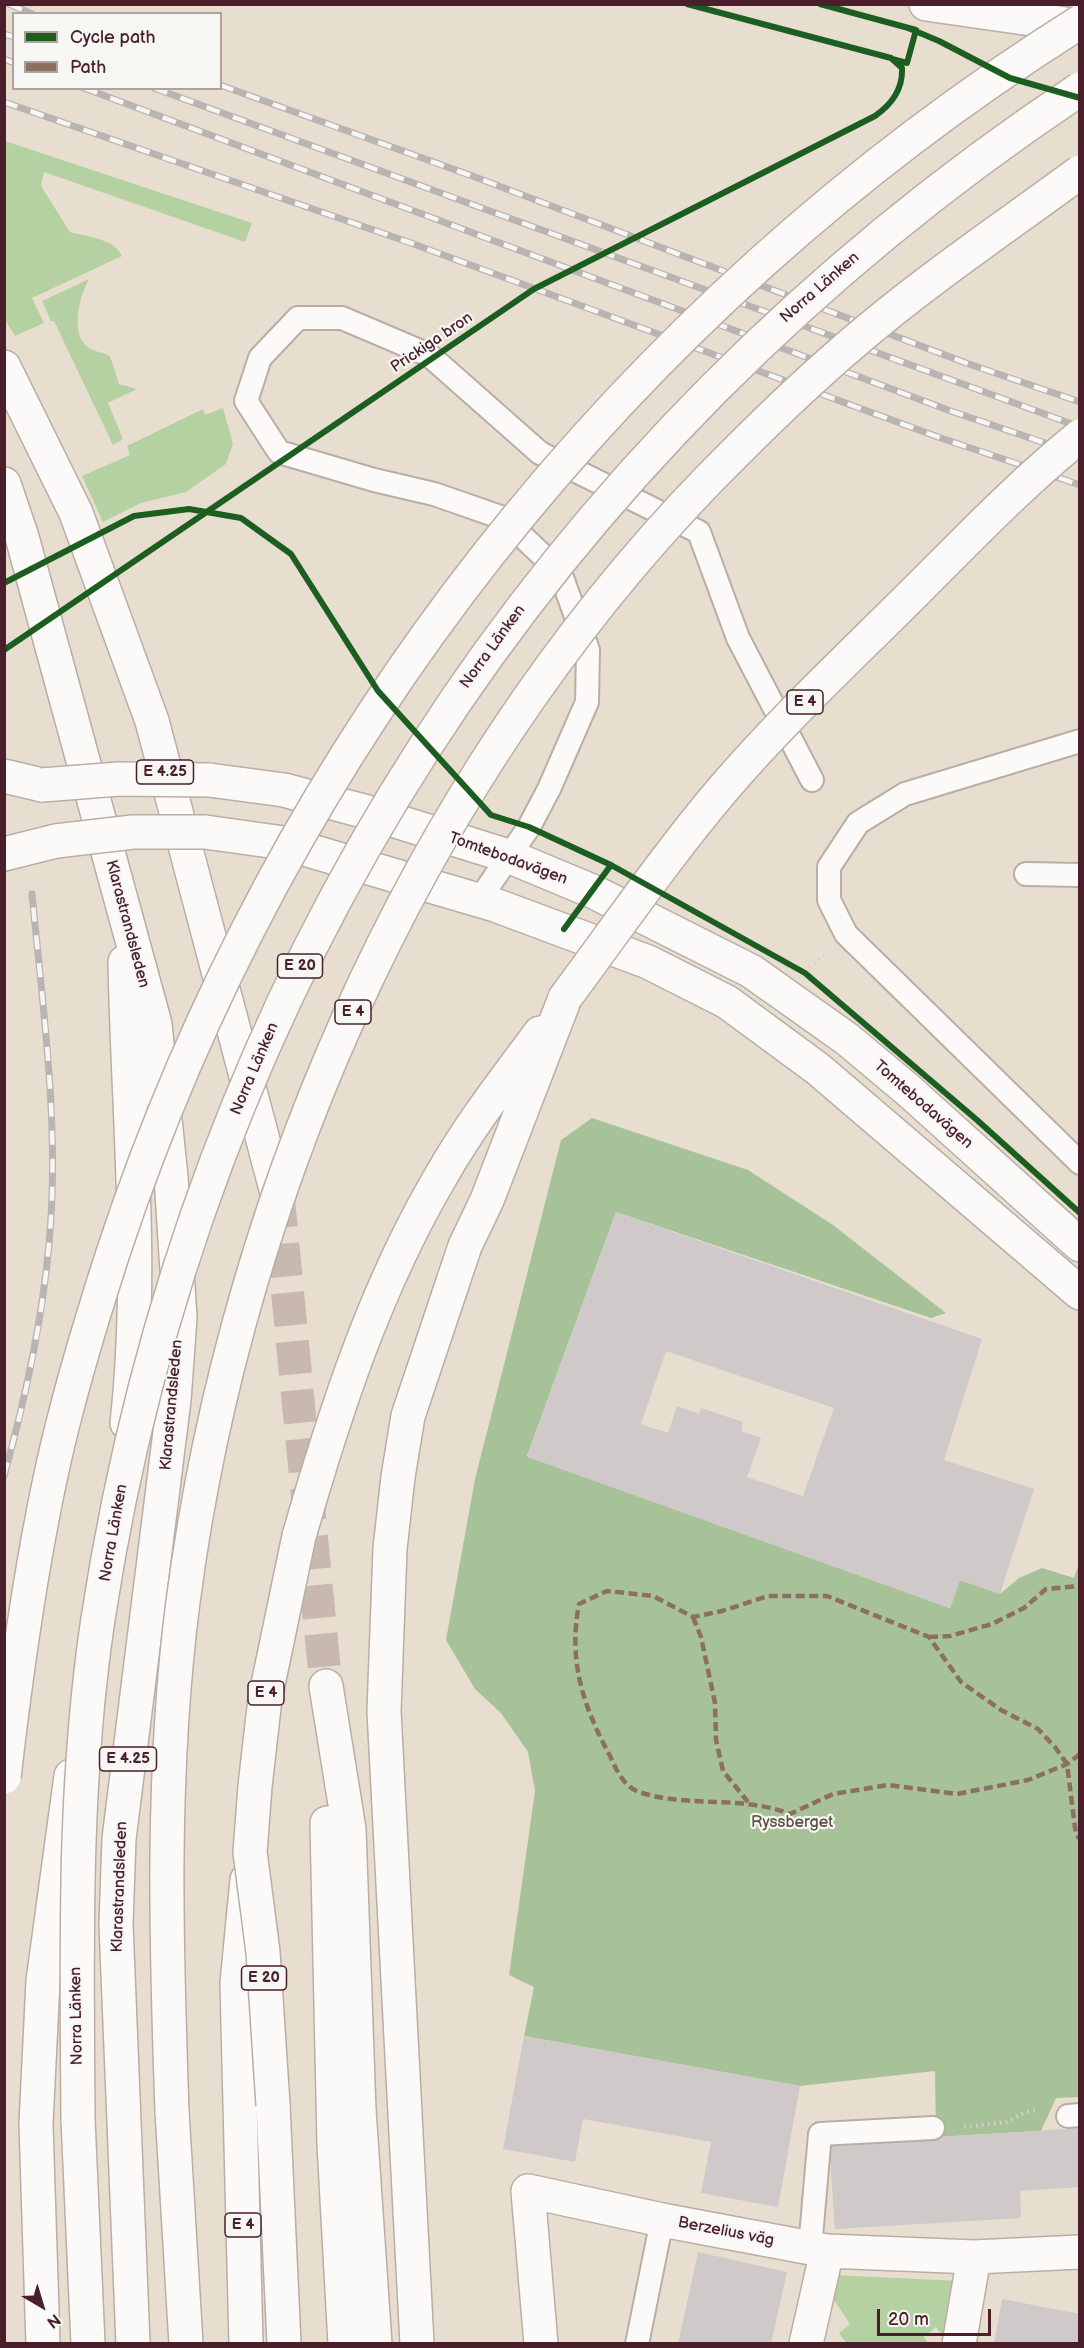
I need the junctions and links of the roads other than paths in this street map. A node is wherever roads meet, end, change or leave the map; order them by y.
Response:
1 (926, 4) edge
2 (1080, 24) edge
3 (1080, 89) edge
4 (1080, 172) edge
5 (4, 367) edge
6 (1080, 436) edge
7 (4, 484) edge
8 (1080, 741) edge
9 (4, 776) edge
10 (812, 780) dead end
11 (42, 786) junction
12 (4, 792) edge
13 (4, 854) edge
14 (517, 860) junction
15 (1026, 874) dead end
16 (1080, 875) edge
17 (487, 903) junction
18 (124, 918) junction
19 (565, 998) junction
20 (1080, 1163) edge
21 (277, 1193) tunnel mouth
22 (1080, 1245) edge
23 (1080, 1293) edge
24 (4, 1777) edge
25 (250, 1852) junction
26 (933, 2128) dead end
27 (662, 2220) junction
28 (819, 2249) junction
29 (1080, 2252) edge
30 (974, 2257) junction
31 (43, 2343) edge
32 (88, 2343) edge
33 (133, 2343) edge
34 (186, 2343) edge
35 (246, 2343) edge
36 (284, 2343) edge
37 (345, 2343) edge
38 (375, 2343) edge
39 (417, 2343) edge
40 (541, 2343) edge
41 (637, 2343) edge
42 (806, 2343) edge
43 (959, 2343) edge

1 - 2 main road
2 - 24 main road, bridge
3 - 32 main road, Norra Länken / E 20, bridge
4 - 34 main road, E 4, bridge
5 - 21 main road, E 4.25
6 - 19 main road, E 4, bridge
7 - 18 main road, Klarastrandsleden / E 4.25
8 - 20 lane
9 - 11 main road
10 - 14 lane
11 - 12 main road, Tomtebodavägen
11 - 14 main road, Tomtebodavägen, bridge
13 - 17 main road, bridge
14 - 17 lane
14 - 22 main road, Tomtebodavägen
15 - 16 lane
17 - 23 main road
18 - 31 main road
18 - 33 main road, Klarastrandsleden / E 4.25
19 - 25 main road, E 4, bridge
19 - 39 main road
25 - 35 main road, E 4, bridge
25 - 36 main road, E 20, bridge
26 - 28 lane
27 - 28 main road, Berzelius väg
27 - 40 main road, Berzelius väg
27 - 41 lane
28 - 30 main road, Berzelius väg
28 - 42 main road
29 - 30 main road, Berzelius väg
30 - 43 main road
37 - 38 main road

